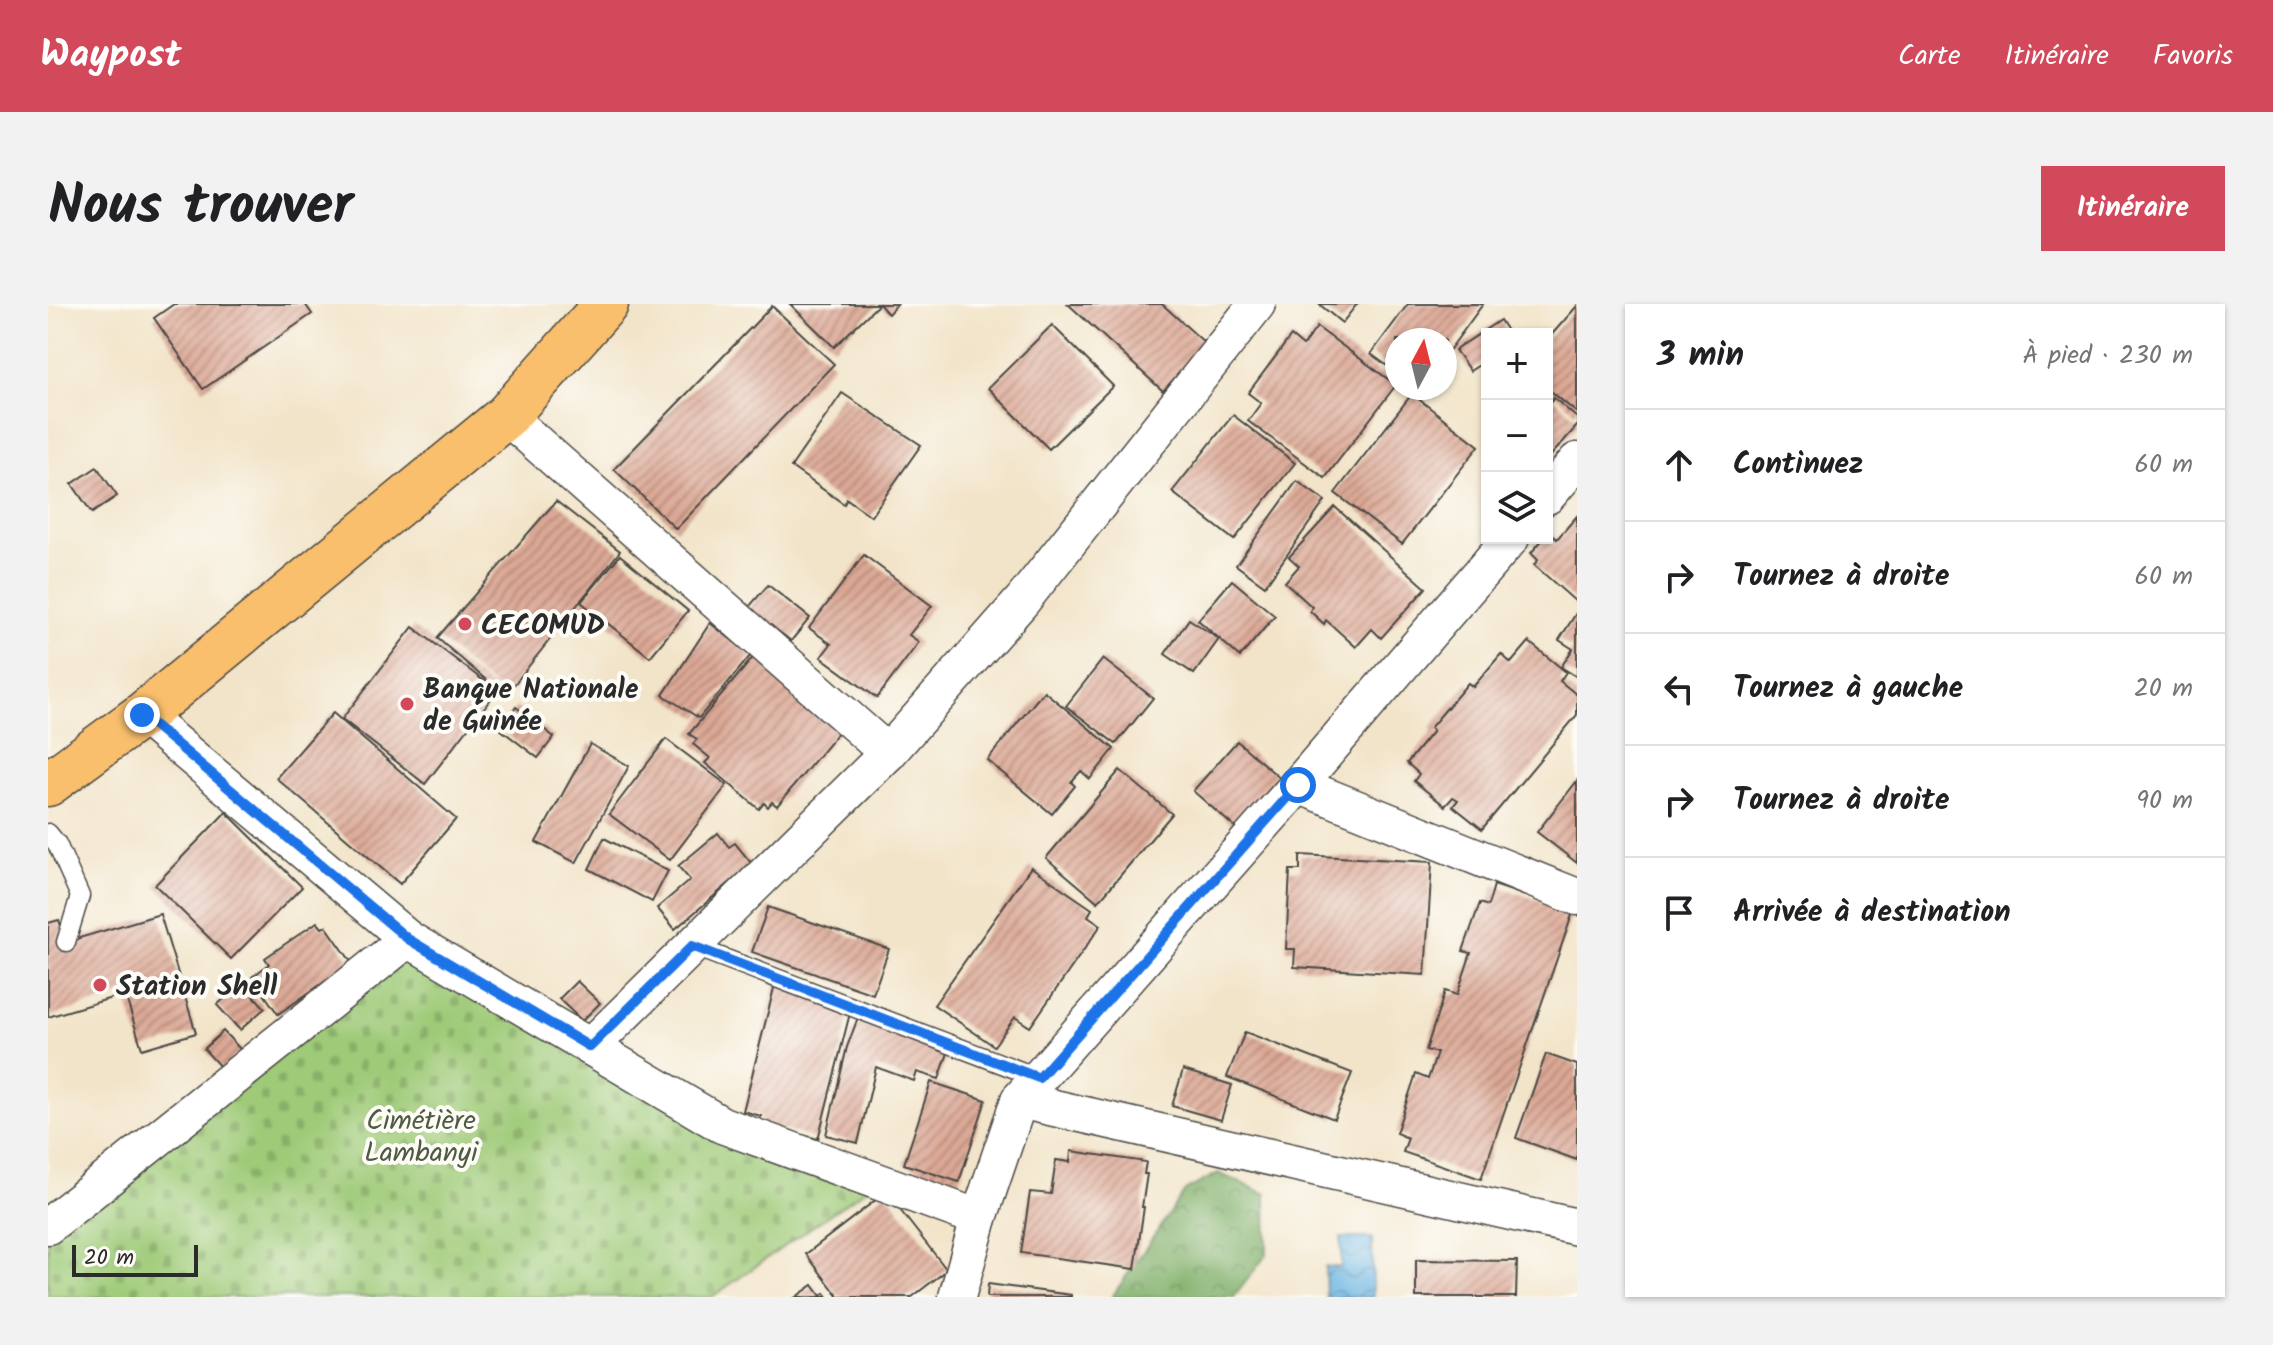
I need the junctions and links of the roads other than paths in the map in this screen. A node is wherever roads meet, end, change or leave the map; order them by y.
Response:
1 (606, 304) edge
2 (1257, 304) edge
3 (506, 416) junction
4 (1577, 461) edge
5 (1553, 489) edge
6 (1506, 544) edge
7 (142, 715) junction
8 (888, 753) junction
9 (48, 784) edge
10 (1298, 785) junction
11 (48, 833) edge
12 (1577, 897) edge
13 (408, 939) junction
14 (66, 942) dead end
15 (692, 946) junction
16 (590, 1047) junction
17 (1029, 1089) junction
18 (979, 1218) junction
19 (48, 1226) edge
20 (1577, 1227) edge
21 (957, 1297) edge

1 - 3 main road
2 - 8 street
3 - 7 main road
3 - 8 street
4 - 5 street
6 - 10 street
7 - 9 main road
7 - 13 street
8 - 15 street
10 - 12 street
10 - 17 street
11 - 14 lane
13 - 16 street
13 - 19 street
15 - 16 street
15 - 17 lane
16 - 18 street
17 - 18 street
17 - 20 street
18 - 21 street

